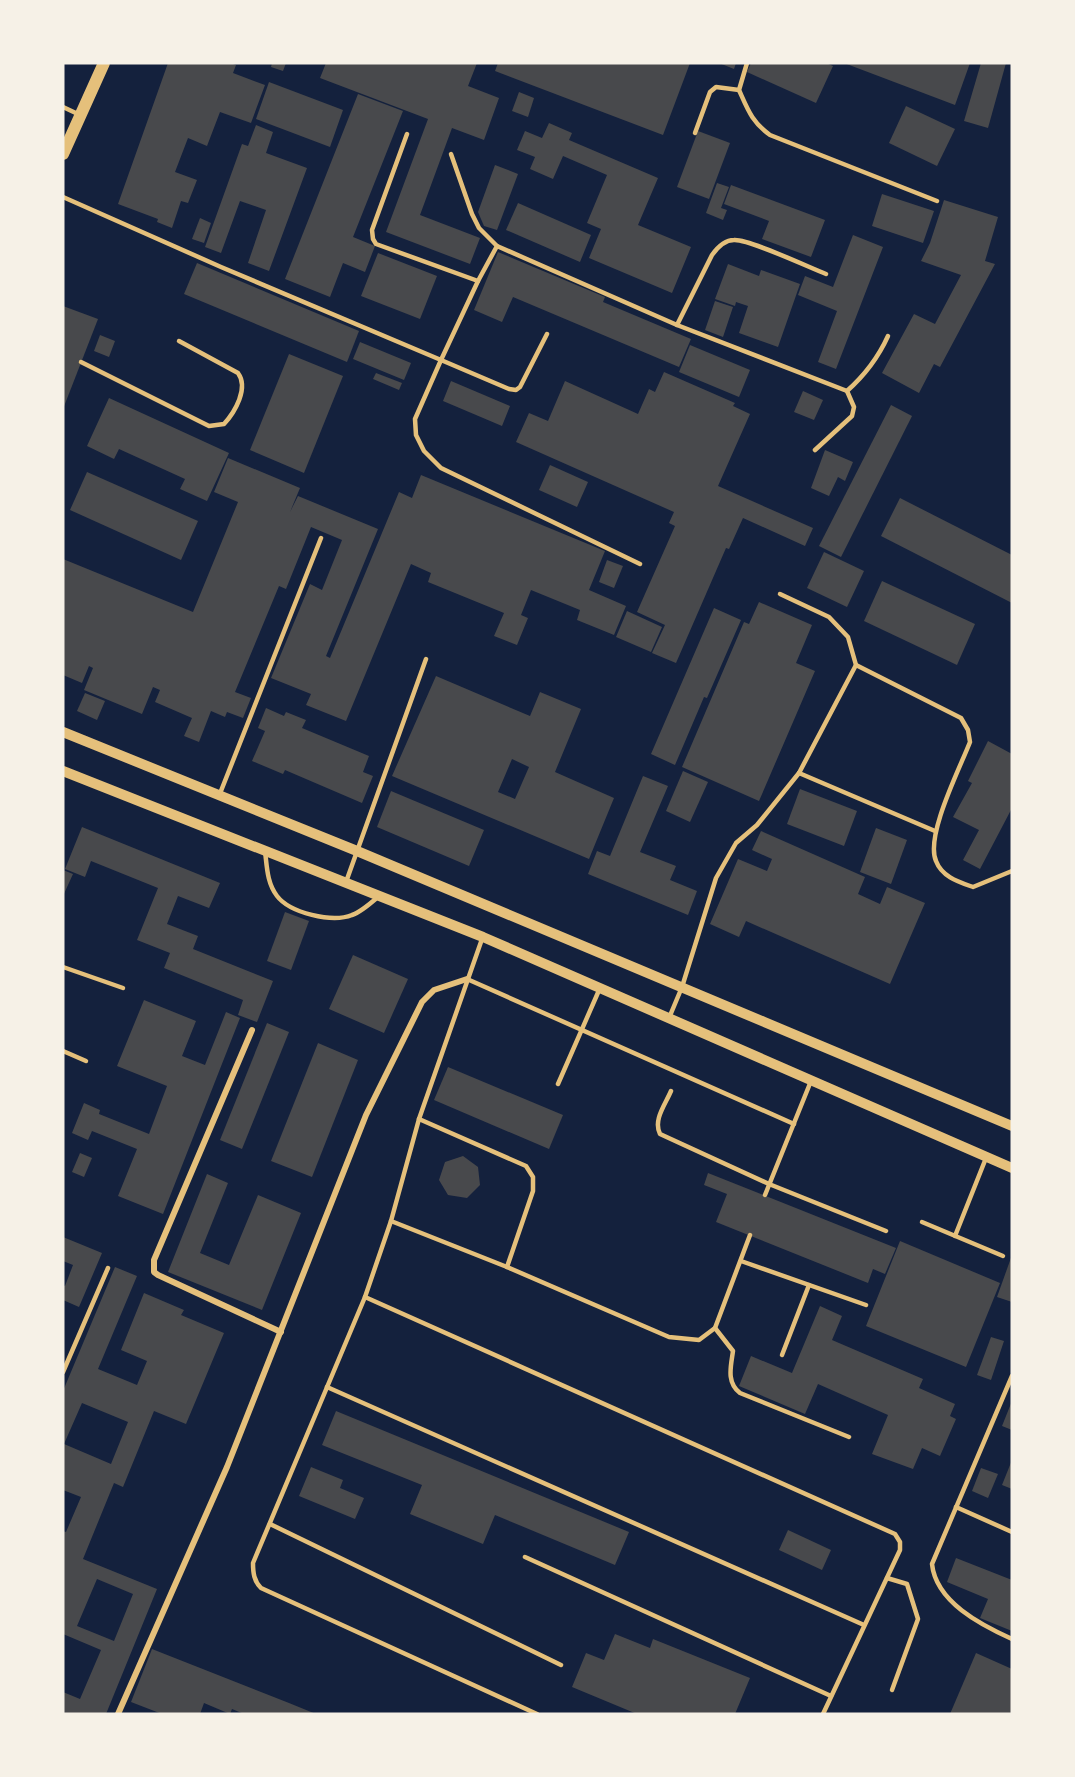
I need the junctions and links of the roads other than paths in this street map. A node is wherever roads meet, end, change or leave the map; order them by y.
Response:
1 (104, 63) edge
2 (747, 63) edge
3 (739, 90) junction
4 (63, 107) edge
5 (80, 115) junction
6 (695, 133) dead end
7 (407, 134) dead end
8 (63, 154) edge
9 (451, 154) dead end
10 (63, 197) edge
11 (938, 201) dead end
12 (497, 246) junction
13 (826, 274) dead end
14 (478, 281) junction
15 (677, 325) junction
16 (548, 334) dead end
17 (888, 336) dead end
18 (179, 341) dead end
19 (441, 360) junction
20 (81, 362) dead end
21 (847, 391) junction
22 (815, 450) dead end
23 (321, 538) dead end
24 (640, 564) dead end
25 (780, 594) dead end
26 (426, 659) dead end
27 (856, 665) junction
28 (63, 732) edge
29 (63, 771) edge
30 (799, 773) junction
31 (219, 796) junction
32 (935, 831) junction
33 (265, 851) junction
34 (357, 851) junction
35 (1012, 871) edge
36 (345, 883) junction
37 (379, 896) junction
38 (483, 938) junction
39 (63, 967) edge
40 (467, 979) junction
41 (123, 987) dead end
42 (682, 987) junction
43 (600, 988) junction
44 (669, 1018) junction
45 (252, 1029) dead end
46 (582, 1030) junction
47 (63, 1051) edge
48 (86, 1061) dead end
49 (811, 1080) junction
50 (558, 1084) dead end
51 (671, 1091) dead end
52 (419, 1119) junction
53 (794, 1124) junction
54 (1012, 1126) edge
55 (987, 1157) junction
56 (1012, 1168) edge
57 (769, 1184) junction
58 (765, 1195) dead end
59 (392, 1221) junction
60 (922, 1222) dead end
61 (886, 1230) dead end
62 (750, 1235) dead end
63 (955, 1236) junction
64 (1003, 1256) dead end
65 (741, 1261) junction
66 (507, 1267) junction
67 (108, 1268) dead end
68 (809, 1285) junction
69 (365, 1297) junction
70 (866, 1305) dead end
71 (715, 1329) junction
72 (281, 1332) junction
73 (782, 1355) dead end
74 (63, 1372) edge
75 (1012, 1376) edge
76 (327, 1387) junction
77 (849, 1437) dead end
78 (956, 1507) junction
79 (270, 1524) junction
80 (1012, 1532) edge
81 (525, 1557) dead end
82 (887, 1578) junction
83 (864, 1625) junction
84 (1012, 1639) edge
85 (561, 1665) dead end
86 (892, 1690) dead end
87 (831, 1696) junction
88 (118, 1714) edge
89 (537, 1714) edge
90 (823, 1714) edge

1 - 5 main road
2 - 3 lane
3 - 6 lane
3 - 11 lane
4 - 5 lane
5 - 8 main road
7 - 14 lane
9 - 12 lane
10 - 19 lane
12 - 14 lane
12 - 15 lane
13 - 15 lane
14 - 19 lane
15 - 21 lane
16 - 19 lane
17 - 21 lane
18 - 20 lane
19 - 24 lane
21 - 22 lane
23 - 31 lane
25 - 27 lane
26 - 34 lane
27 - 30 lane
27 - 32 lane
28 - 31 street
29 - 33 street
30 - 32 lane
30 - 42 lane
31 - 34 street
32 - 35 lane
33 - 36 street
33 - 37 lane
34 - 36 lane
34 - 42 street
36 - 37 street
37 - 38 street
38 - 40 lane
38 - 43 street
39 - 41 lane
40 - 46 lane
40 - 52 lane
40 - 72 street
42 - 44 lane
42 - 54 street
43 - 44 street
43 - 46 lane
44 - 49 street
45 - 72 street
46 - 50 lane
46 - 53 lane
47 - 48 lane
49 - 53 lane
49 - 55 street
51 - 57 lane
52 - 59 lane
52 - 66 lane
53 - 57 lane
55 - 56 street
55 - 63 lane
57 - 58 lane
57 - 61 lane
59 - 66 lane
59 - 69 lane
60 - 63 lane
62 - 65 lane
63 - 64 lane
65 - 68 lane
65 - 71 lane
66 - 71 lane
67 - 74 lane
68 - 70 lane
68 - 73 lane
69 - 76 lane
69 - 82 lane
71 - 77 lane
72 - 88 street
75 - 78 lane
76 - 79 lane
76 - 83 lane
78 - 80 lane
78 - 84 lane
79 - 85 lane
79 - 89 lane
81 - 87 lane
82 - 83 lane
82 - 86 lane
83 - 87 lane
87 - 90 lane

